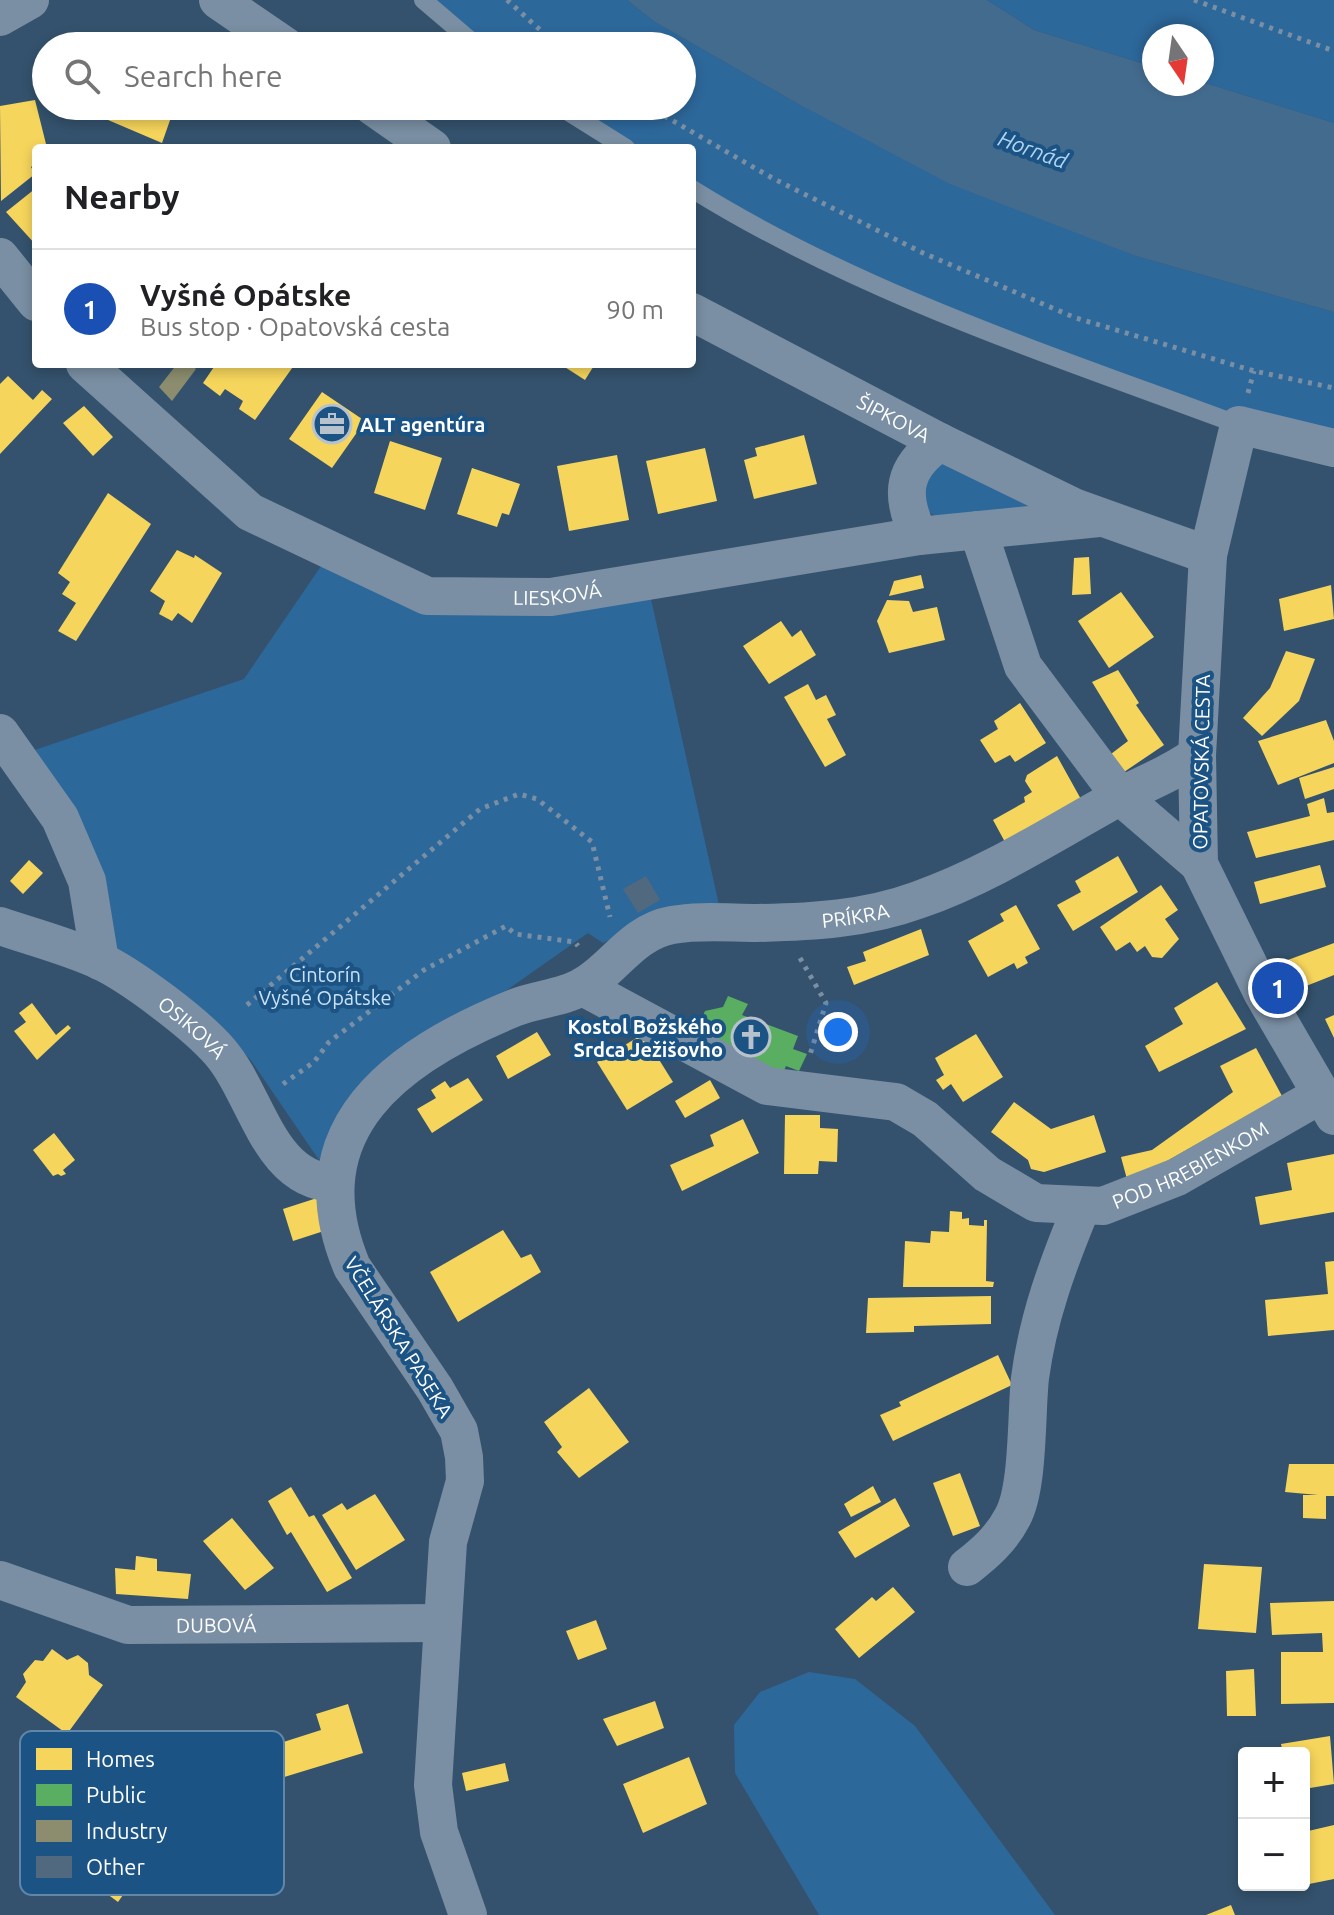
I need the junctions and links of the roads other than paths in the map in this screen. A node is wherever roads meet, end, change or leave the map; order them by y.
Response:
1 (30, 0) edge
2 (218, 0) edge
3 (423, 0) edge
4 (0, 17) edge
5 (265, 32) edge
6 (461, 32) edge
7 (392, 120) edge
8 (581, 120) edge
9 (426, 144) edge
10 (620, 144) edge
11 (696, 191) edge
12 (0, 257) edge
13 (32, 297) edge
14 (696, 314) edge
15 (89, 368) edge
16 (1239, 425) junction
17 (940, 442) junction
18 (1334, 448) edge
19 (1099, 518) junction
20 (978, 530) junction
21 (919, 536) junction
22 (1208, 555) junction
23 (0, 733) edge
24 (1197, 755) junction
25 (1120, 796) junction
26 (1199, 864) junction
27 (0, 926) edge
28 (100, 961) junction
29 (583, 987) junction
30 (1328, 1105) edge
31 (334, 1183) junction
32 (1081, 1208) junction
33 (967, 1567) dead end
34 (0, 1580) edge
35 (441, 1623) junction
36 (468, 1915) edge

1 - 4 street
2 - 5 street
3 - 6 lane
7 - 9 street
8 - 10 lane
11 - 16 lane
12 - 13 street
14 - 17 street, ŠIPKOVA
15 - 21 street, LIESKOVÁ
16 - 18 street
16 - 22 street, OPATOVSKÁ CESTA
17 - 19 street, ŠIPKOVA
17 - 21 street
19 - 20 street, LIESKOVÁ
19 - 22 street, ŠIPKOVA
20 - 21 street, LIESKOVÁ
20 - 25 street
22 - 24 street, OPATOVSKÁ CESTA
23 - 28 street
24 - 25 street, PRÍKRA
24 - 26 street, OPATOVSKÁ CESTA
25 - 26 street
25 - 29 street, PRÍKRA
26 - 30 street, OPATOVSKÁ CESTA
27 - 28 street, OSIKOVÁ
28 - 31 street, OSIKOVÁ
29 - 31 street, VČELÁRSKA PASEKA
29 - 32 street, POD HREBIENKOM
30 - 32 street, POD HREBIENKOM
31 - 35 street, VČELÁRSKA PASEKA
32 - 33 street
34 - 35 street, DUBOVÁ
35 - 36 street, VČELÁRSKA PASEKA

